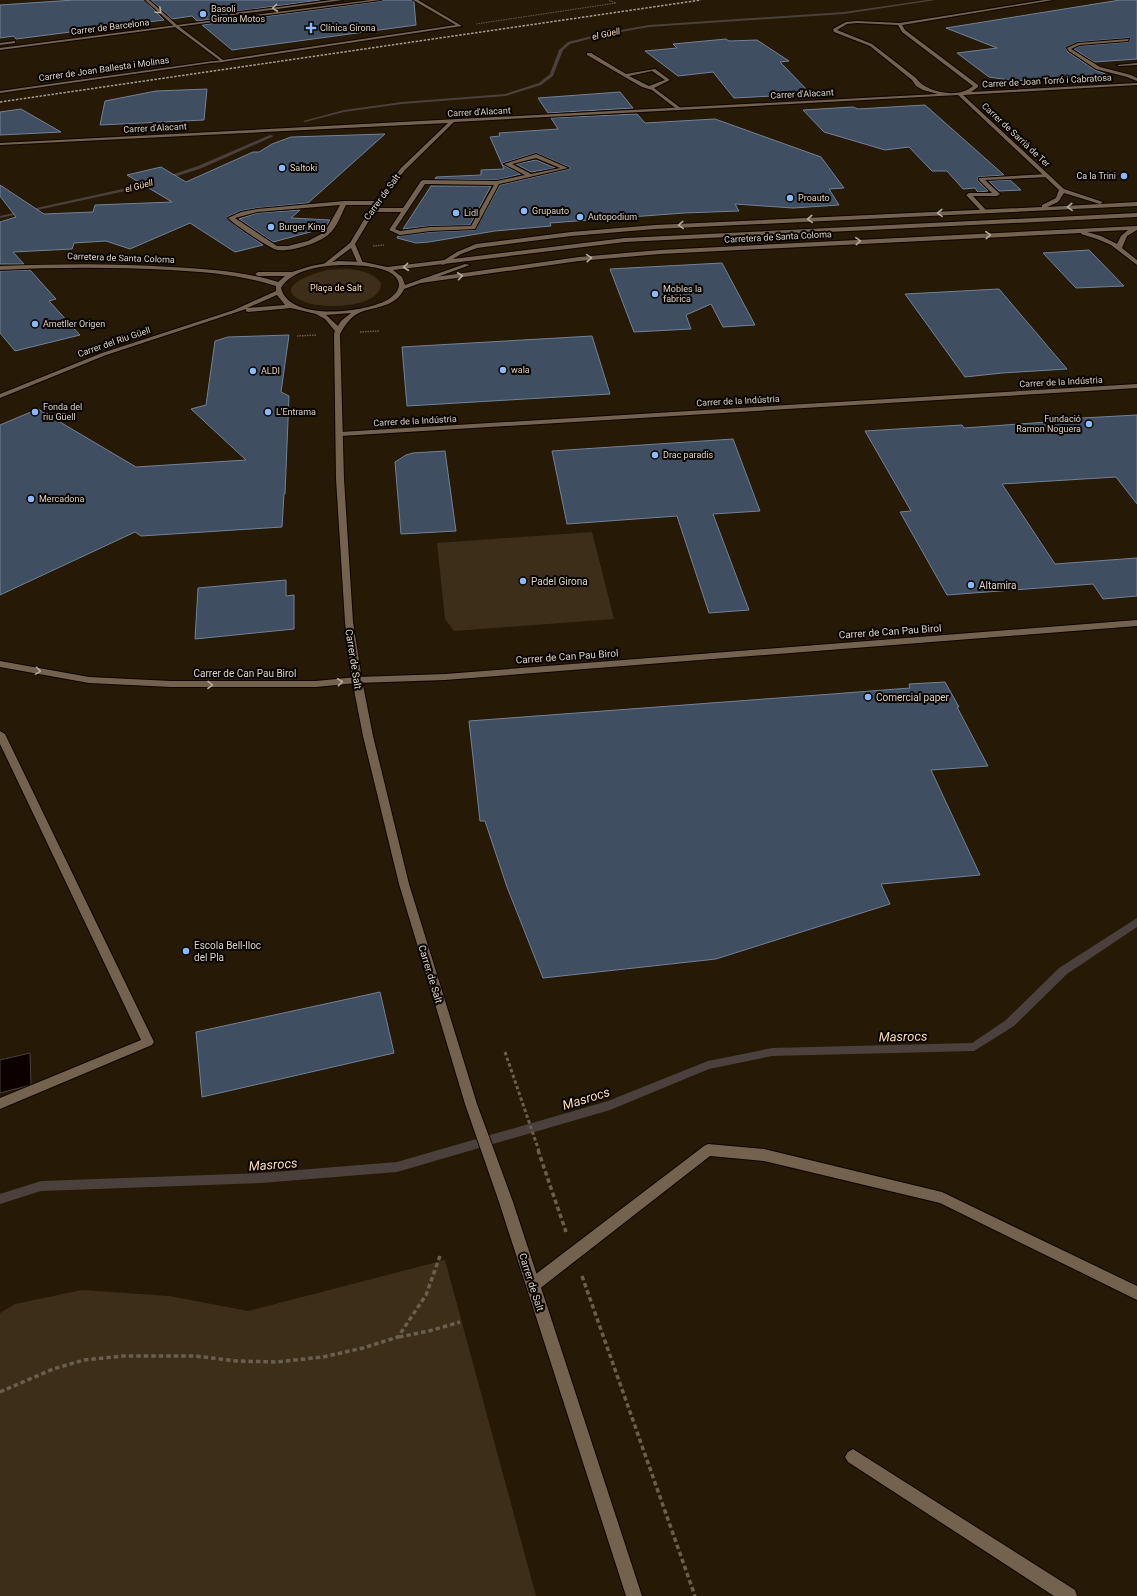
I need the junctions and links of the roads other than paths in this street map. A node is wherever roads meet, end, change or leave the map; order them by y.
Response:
1 (147, 0) edge
2 (341, 0) edge
3 (379, 0) edge
4 (415, 0) edge
5 (1051, 0) edge
6 (223, 20) junction
7 (900, 24) junction
8 (176, 26) junction
9 (1128, 40) dead end
10 (14, 42) dead end
11 (0, 44) edge
12 (0, 49) edge
13 (589, 54) dead end
14 (222, 61) junction
15 (1137, 64) edge
16 (1119, 65) dead end
17 (1136, 73) dead end
18 (625, 75) junction
19 (1129, 76) junction
20 (1137, 80) edge
21 (1137, 84) edge
22 (649, 88) junction
23 (0, 92) edge
24 (958, 93) junction
25 (680, 109) junction
26 (453, 121) junction
27 (0, 144) edge
28 (531, 176) junction
29 (1047, 176) junction
30 (497, 183) junction
31 (1062, 190) junction
32 (344, 203) junction
33 (376, 203) junction
34 (1137, 204) edge
35 (1116, 205) junction
36 (1038, 208) junction
37 (372, 210) junction
38 (405, 210) junction
39 (984, 211) junction
40 (1137, 215) edge
41 (1137, 228) edge
42 (1072, 231) junction
43 (352, 244) junction
44 (1120, 247) junction
45 (486, 258) junction
46 (360, 263) junction
47 (1137, 263) edge
48 (327, 264) junction
49 (443, 264) junction
50 (0, 268) edge
51 (388, 270) junction
52 (242, 274) junction
53 (294, 274) junction
54 (421, 281) junction
55 (280, 285) junction
56 (401, 288) junction
57 (278, 292) junction
58 (293, 306) junction
59 (236, 311) junction
60 (358, 311) junction
61 (317, 312) junction
62 (338, 330) junction
63 (1137, 386) edge
64 (0, 396) edge
65 (340, 434) junction
66 (1137, 623) edge
67 (0, 664) edge
68 (357, 680) junction
69 (0, 734) edge
70 (0, 1104) edge
71 (533, 1285) junction
72 (1137, 1293) edge
73 (853, 1457) dead end
74 (634, 1596) edge
75 (1069, 1596) edge

1 -> 8 street
2 -> 6 street, Carrer de Barcelona
3 - 6 street, Carrer de Barcelona
4 - 14 street
5 - 7 street
6 - 8 street, Carrer de Barcelona
7 - 24 street
7 - 24 street
8 - 12 street, Carrer de Barcelona
8 - 14 street
9 - 19 street
10 - 11 street
13 - 18 street
14 - 23 street, Carrer de Joan Ballesta i Molinas
15 - 16 street
17 - 19 street
18 - 22 street
18 - 22 street
19 - 20 street
21 - 24 street, Carrer de Joan Torró i Cabratosa
22 - 25 street
24 - 25 street, Carrer d'Alacant
24 - 29 street, Carrer de Sarrià de Ter
25 - 26 street, Carrer d'Alacant
26 - 27 street, Carrer d'Alacant
26 - 33 street, Carrer de Salt
28 - 28 street
28 - 30 street
29 - 31 street, Carrer de Sarrià de Ter
29 - 39 street
30 - 38 street
30 - 38 street
31 - 35 street, Carrer de Sarrià de Ter
31 - 36 street
32 - 32 street
32 - 33 street
33 - 37 street, Carrer de Salt
34 - 35 street, Carretera de Santa Coloma
35 -> 36 street, Carretera de Santa Coloma
36 - 39 street, Carretera de Santa Coloma
37 - 38 street
37 - 43 street, Carrer de Salt
39 -> 49 street, Carretera de Santa Coloma
40 - 45 street, Carretera de Santa Coloma
41 - 42 street, Carretera de Santa Coloma
41 - 44 street
42 - 44 street
54 -> 42 street, Carretera de Santa Coloma
43 - 46 street
43 - 48 street, Carrer de Salt
44 - 47 street
45 - 49 street, Carretera de Santa Coloma
45 - 54 street, Carretera de Santa Coloma
46 - 48 street
46 - 51 street
48 - 53 street
49 -> 51 street, Carretera de Santa Coloma
50 - 52 street, Carretera de Santa Coloma
51 - 56 street
52 - 53 street, Carretera de Santa Coloma
52 - 55 street, Carretera de Santa Coloma
53 - 55 street
54 - 56 street, Carretera de Santa Coloma
55 - 57 street
56 - 60 street
57 - 58 street
57 - 59 street, Carrer del Riu Güell
58 - 59 street, Carrer del Riu Güell
58 - 61 street
59 - 64 street, Carrer del Riu Güell
60 - 61 street
60 - 62 street
61 - 62 street
62 - 65 street, Carrer de Salt
63 - 65 street, Carrer de la Indústria
65 - 68 street, Carrer de Salt
66 - 68 street, Carrer de Can Pau Birol
67 -> 68 street, Carrer de Can Pau Birol
68 - 71 street, Carrer de Salt
69 - 70 street
71 - 72 street
71 - 74 street, Carrer de Salt
73 - 75 street

